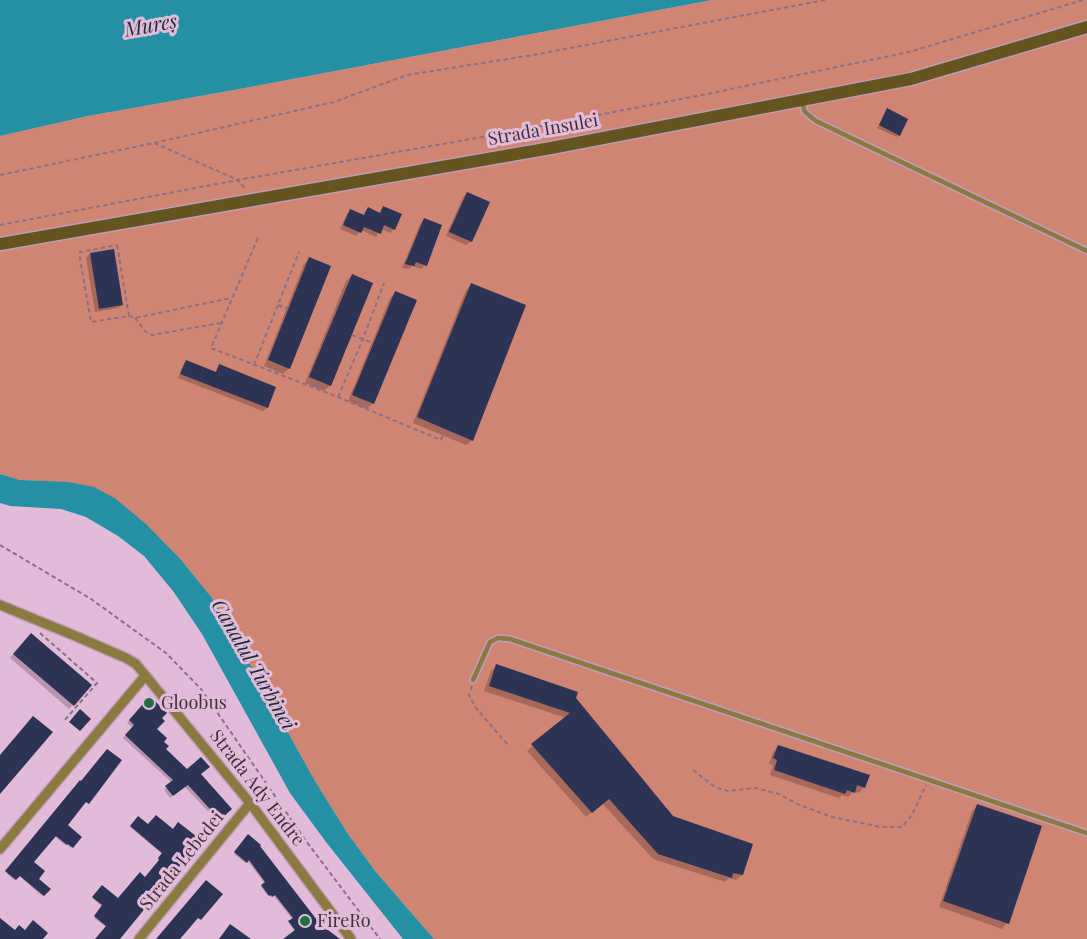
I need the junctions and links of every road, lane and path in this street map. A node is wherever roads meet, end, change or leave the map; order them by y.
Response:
1 (825, 0) edge
2 (1083, 0) edge
3 (1087, 27) edge
4 (800, 99) junction
5 (154, 143) junction
6 (0, 175) edge
7 (238, 180) junction
8 (254, 199) junction
9 (0, 225) edge
10 (258, 238) dead end
11 (0, 244) edge
12 (1087, 251) edge
13 (299, 252) dead end
14 (384, 283) dead end
15 (231, 298) junction
16 (278, 305) junction
17 (288, 309) dead end
18 (129, 316) junction
19 (135, 318) junction
20 (221, 323) junction
21 (352, 334) dead end
22 (363, 339) junction
23 (373, 343) dead end
24 (255, 365) junction
25 (279, 365) dead end
26 (276, 373) junction
27 (320, 382) dead end
28 (317, 389) junction
29 (338, 397) junction
30 (363, 400) dead end
31 (360, 406) junction
32 (445, 429) dead end
33 (0, 545) edge
34 (0, 605) edge
35 (40, 633) dead end
36 (145, 676) junction
37 (473, 680) joint
38 (64, 721) dead end
39 (508, 745) dead end
40 (693, 770) dead end
41 (928, 780) junction
42 (250, 803) junction
43 (1087, 833) edge
44 (0, 849) edge
45 (139, 939) edge
46 (351, 939) edge
47 (380, 939) edge

1 - 5 path
2 - 7 path
3 - 4 street, Strada Insulei
4 - 8 street, Strada Insulei
4 - 12 lane
5 - 6 path
5 - 7 path
7 - 8 path
7 - 9 path
8 - 11 street, Strada Insulei
10 - 15 path
13 - 16 path
14 - 22 path
15 - 19 path
15 - 20 path
16 - 17 path
16 - 24 path
18 - 18 path
18 - 19 path
19 - 20 path
20 - 24 path
21 - 22 path
22 - 23 path
22 - 29 path
24 - 26 path
25 - 26 path
26 - 28 path
27 - 28 path
28 - 29 path
29 - 31 path
30 - 31 path
31 - 32 path
33 - 47 path
34 - 36 street, Strada Ady Endre
35 - 38 path
36 - 42 street, Strada Ady Endre
36 - 44 street
37 - 39 path
37 - 41 lane
40 - 41 path
41 - 43 lane
42 - 45 street, Strada Lebedei
42 - 46 street, Strada Ady Endre

